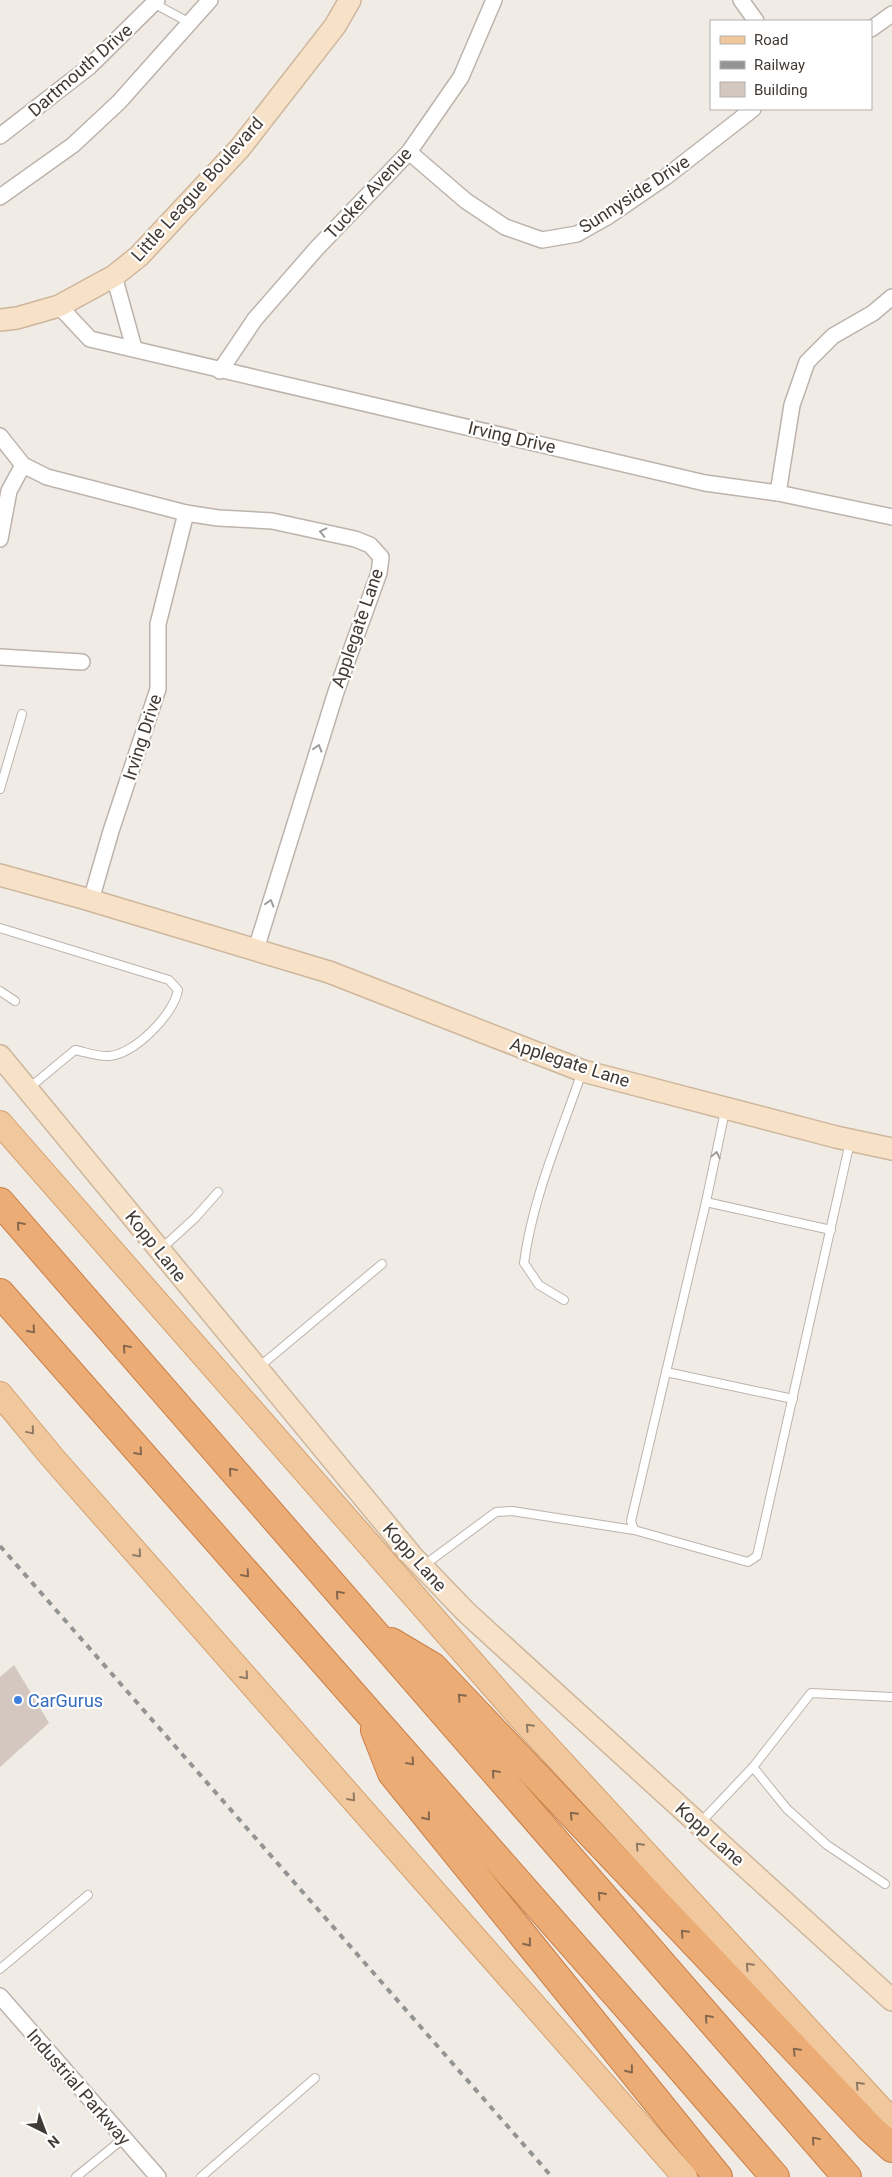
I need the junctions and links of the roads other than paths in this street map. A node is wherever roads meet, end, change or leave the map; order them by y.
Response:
1 (210, 0) edge
2 (350, 0) edge
3 (494, 0) edge
4 (742, 0) edge
5 (156, 2) edge
6 (892, 14) edge
7 (755, 20) edge
8 (190, 23) junction
9 (872, 28) edge
10 (752, 110) edge
11 (0, 136) edge
12 (408, 152) junction
13 (0, 197) edge
14 (114, 276) junction
15 (892, 297) edge
16 (59, 306) junction
17 (0, 320) edge
18 (134, 348) junction
19 (220, 371) junction
20 (0, 436) edge
21 (23, 465) junction
22 (778, 493) junction
23 (186, 513) junction
24 (892, 517) edge
25 (0, 539) edge
26 (0, 657) edge
27 (82, 662) dead end
28 (22, 714) dead end
29 (0, 789) edge
30 (0, 875) edge
31 (90, 900) junction
32 (0, 928) edge
33 (256, 949) junction
34 (0, 991) edge
35 (15, 1001) dead end
36 (0, 1056) edge
37 (583, 1071) junction
38 (28, 1090) junction
39 (726, 1108) junction
40 (0, 1123) edge
41 (851, 1140) junction
42 (892, 1149) edge
43 (218, 1192) dead end
44 (0, 1202) edge
45 (706, 1202) junction
46 (831, 1230) junction
47 (160, 1250) junction
48 (382, 1264) dead end
49 (0, 1293) edge
50 (564, 1300) dead end
51 (256, 1369) junction
52 (666, 1372) junction
53 (0, 1394) edge
54 (793, 1399) junction
55 (634, 1530) junction
56 (422, 1567) junction
57 (371, 1631) junction
58 (892, 1697) edge
59 (369, 1714) junction
60 (753, 1767) junction
61 (699, 1824) junction
62 (885, 1884) dead end
63 (88, 1895) dead end
64 (0, 1969) edge
65 (0, 1996) edge
66 (892, 2000) edge
67 (315, 2078) dead end
68 (892, 2121) edge
69 (124, 2138) junction
70 (892, 2148) edge
71 (76, 2177) edge
72 (158, 2177) edge
73 (201, 2177) edge
74 (685, 2177) edge
75 (718, 2177) edge
76 (774, 2177) edge
77 (847, 2177) edge

1 - 8 street
2 - 14 street, Little League Boulevard
3 - 12 street, Tucker Avenue
4 - 7 street
5 - 8 lane
5 - 11 street, Dartmouth Drive
6 - 9 street
8 - 13 street
10 - 12 street, Sunnyside Drive
12 - 19 street, Tucker Avenue
14 - 16 street, Little League Boulevard
14 - 18 street
15 - 22 street
16 - 17 street, Little League Boulevard
16 - 18 street, Irving Drive
18 - 19 street, Irving Drive
19 - 22 street, Irving Drive
20 - 21 street, Applegate Lane
21 - 23 street, Applegate Lane
21 - 25 street
22 - 24 street, Irving Drive
23 - 31 street, Irving Drive
33 -> 23 street, Applegate Lane
26 - 27 street
28 - 29 lane
30 - 31 street, Applegate Lane
31 - 33 street, Applegate Lane
32 - 38 lane
33 - 37 street, Applegate Lane
34 - 35 lane
36 - 38 street, Kopp Lane
37 - 39 street, Applegate Lane
37 - 50 lane
38 - 47 street, Kopp Lane
39 - 41 street, Applegate Lane
45 -> 39 lane
68 -> 40 main road
41 - 42 street, Applegate Lane
41 - 46 lane
43 - 47 lane
57 -> 44 highway
45 - 46 lane
45 - 52 lane
46 - 54 lane
47 - 51 street, Kopp Lane
48 - 51 lane
49 -> 59 highway
51 - 56 street, Kopp Lane
52 - 54 lane
52 - 55 lane
53 -> 74 main road
54 - 55 lane
55 - 56 lane
56 - 61 street, Kopp Lane
70 -> 57 highway
77 -> 57 highway
58 - 60 lane
59 -> 75 highway
59 -> 76 highway
60 - 61 lane
60 - 62 lane
61 - 66 street, Kopp Lane
63 - 64 lane
65 - 69 street, Industrial Parkway
67 - 73 lane
69 - 71 lane
69 - 72 street, Industrial Parkway

